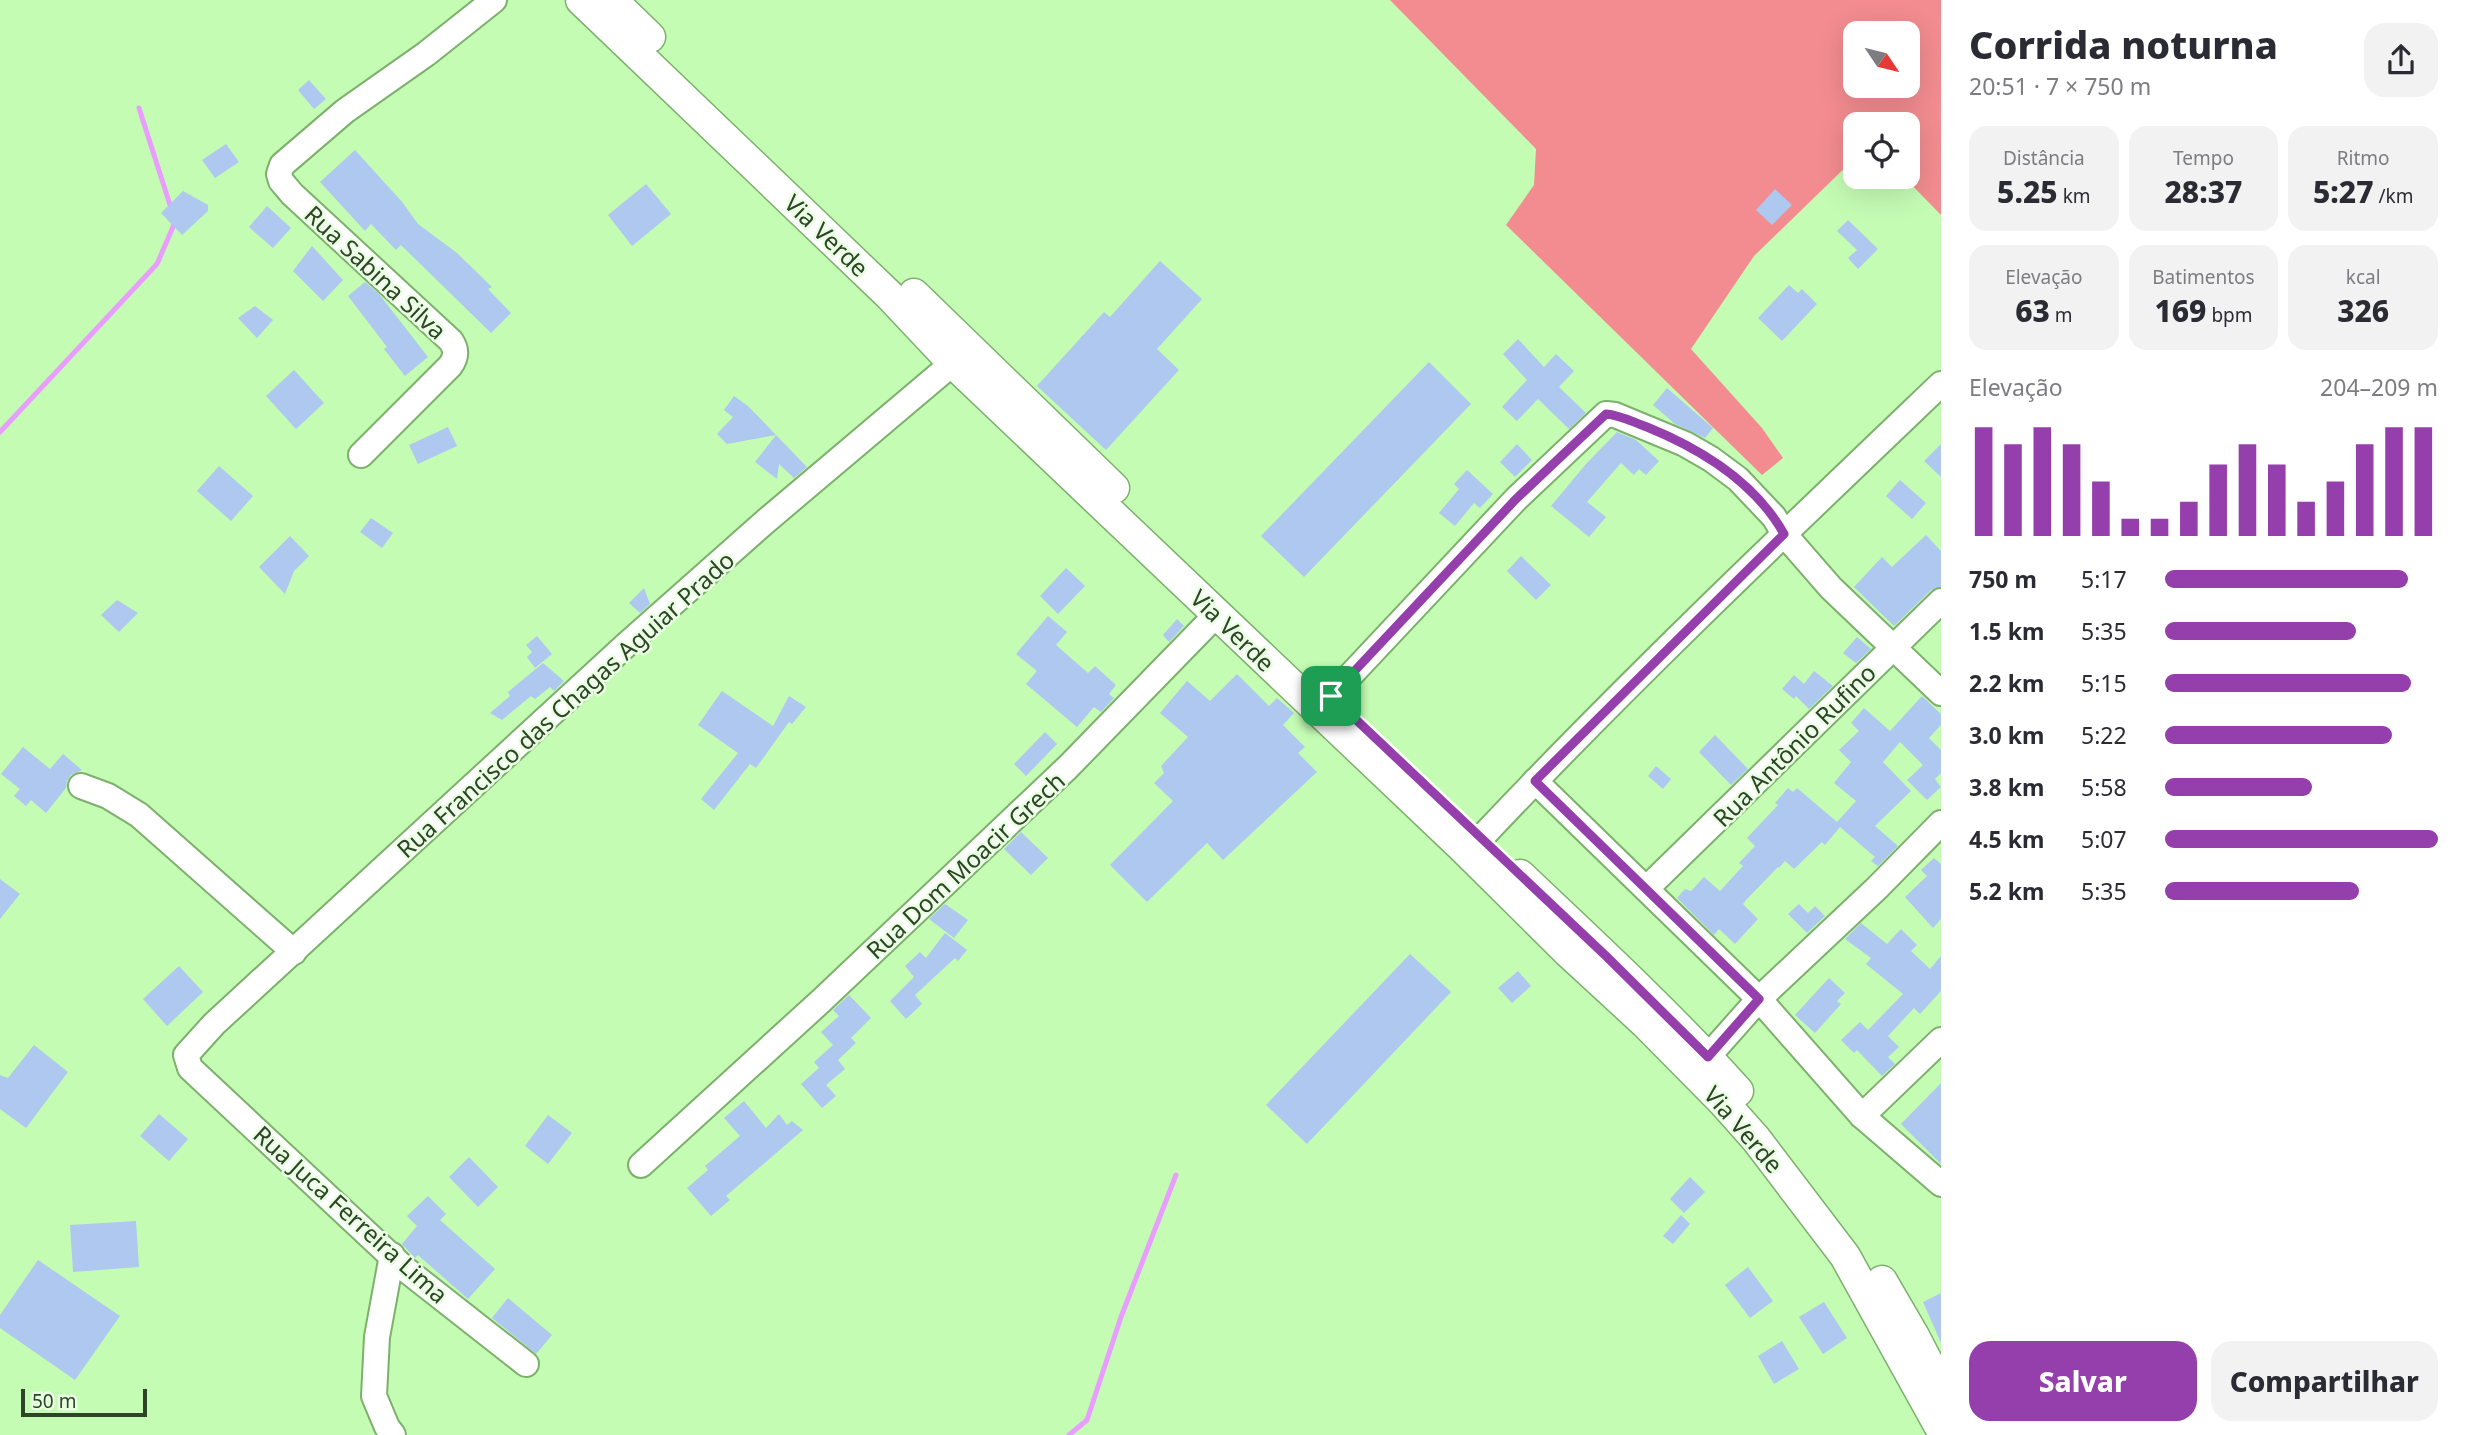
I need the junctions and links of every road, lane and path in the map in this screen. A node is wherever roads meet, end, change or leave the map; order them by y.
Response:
1 (494, 0) edge
2 (581, 0) edge
3 (612, 0) edge
4 (953, 363) junction
5 (1941, 384) edge
6 (361, 455) dead end
7 (1784, 534) junction
8 (1941, 601) edge
9 (1217, 614) junction
10 (1893, 647) junction
11 (1941, 693) edge
12 (1331, 696) junction
13 (1535, 781) junction
14 (81, 786) dead end
15 (1941, 823) edge
16 (1481, 838) junction
17 (1647, 888) junction
18 (294, 952) junction
19 (1759, 999) junction
20 (1941, 1040) edge
21 (186, 1055) joint
22 (1701, 1065) junction
23 (1862, 1116) junction
24 (641, 1165) dead end
25 (1941, 1184) edge
26 (392, 1255) junction
27 (526, 1364) dead end
28 (1941, 1388) edge
29 (1941, 1429) edge
30 (393, 1435) edge

1 - 6 street, Rua Sabina Silva
2 - 4 main road, Via Verde
3 - 12 main road, Via Verde
4 - 9 main road, Via Verde
4 - 18 street, Rua Francisco das Chagas Aguiar Prado
5 - 7 street
7 - 10 street
7 - 12 street
7 - 13 street
8 - 10 street, Rua Antônio Rufino
9 - 22 main road, Via Verde
9 - 24 street, Rua Dom Moacir Grech
10 - 11 street
10 - 17 street, Rua Antônio Rufino
12 - 16 main road, Via Verde
13 - 16 street
13 - 17 street
14 - 18 street
15 - 19 street
16 - 22 main road, Via Verde
17 - 19 street
18 - 21 street, Rua Francisco das Chagas Aguiar Prado
19 - 22 street
19 - 23 street
20 - 23 street
21 - 26 street, Rua Juca Ferreira Lima
22 - 28 main road, Via Verde
22 - 29 main road, Via Verde
23 - 25 street
26 - 27 street, Rua Juca Ferreira Lima
26 - 30 street

